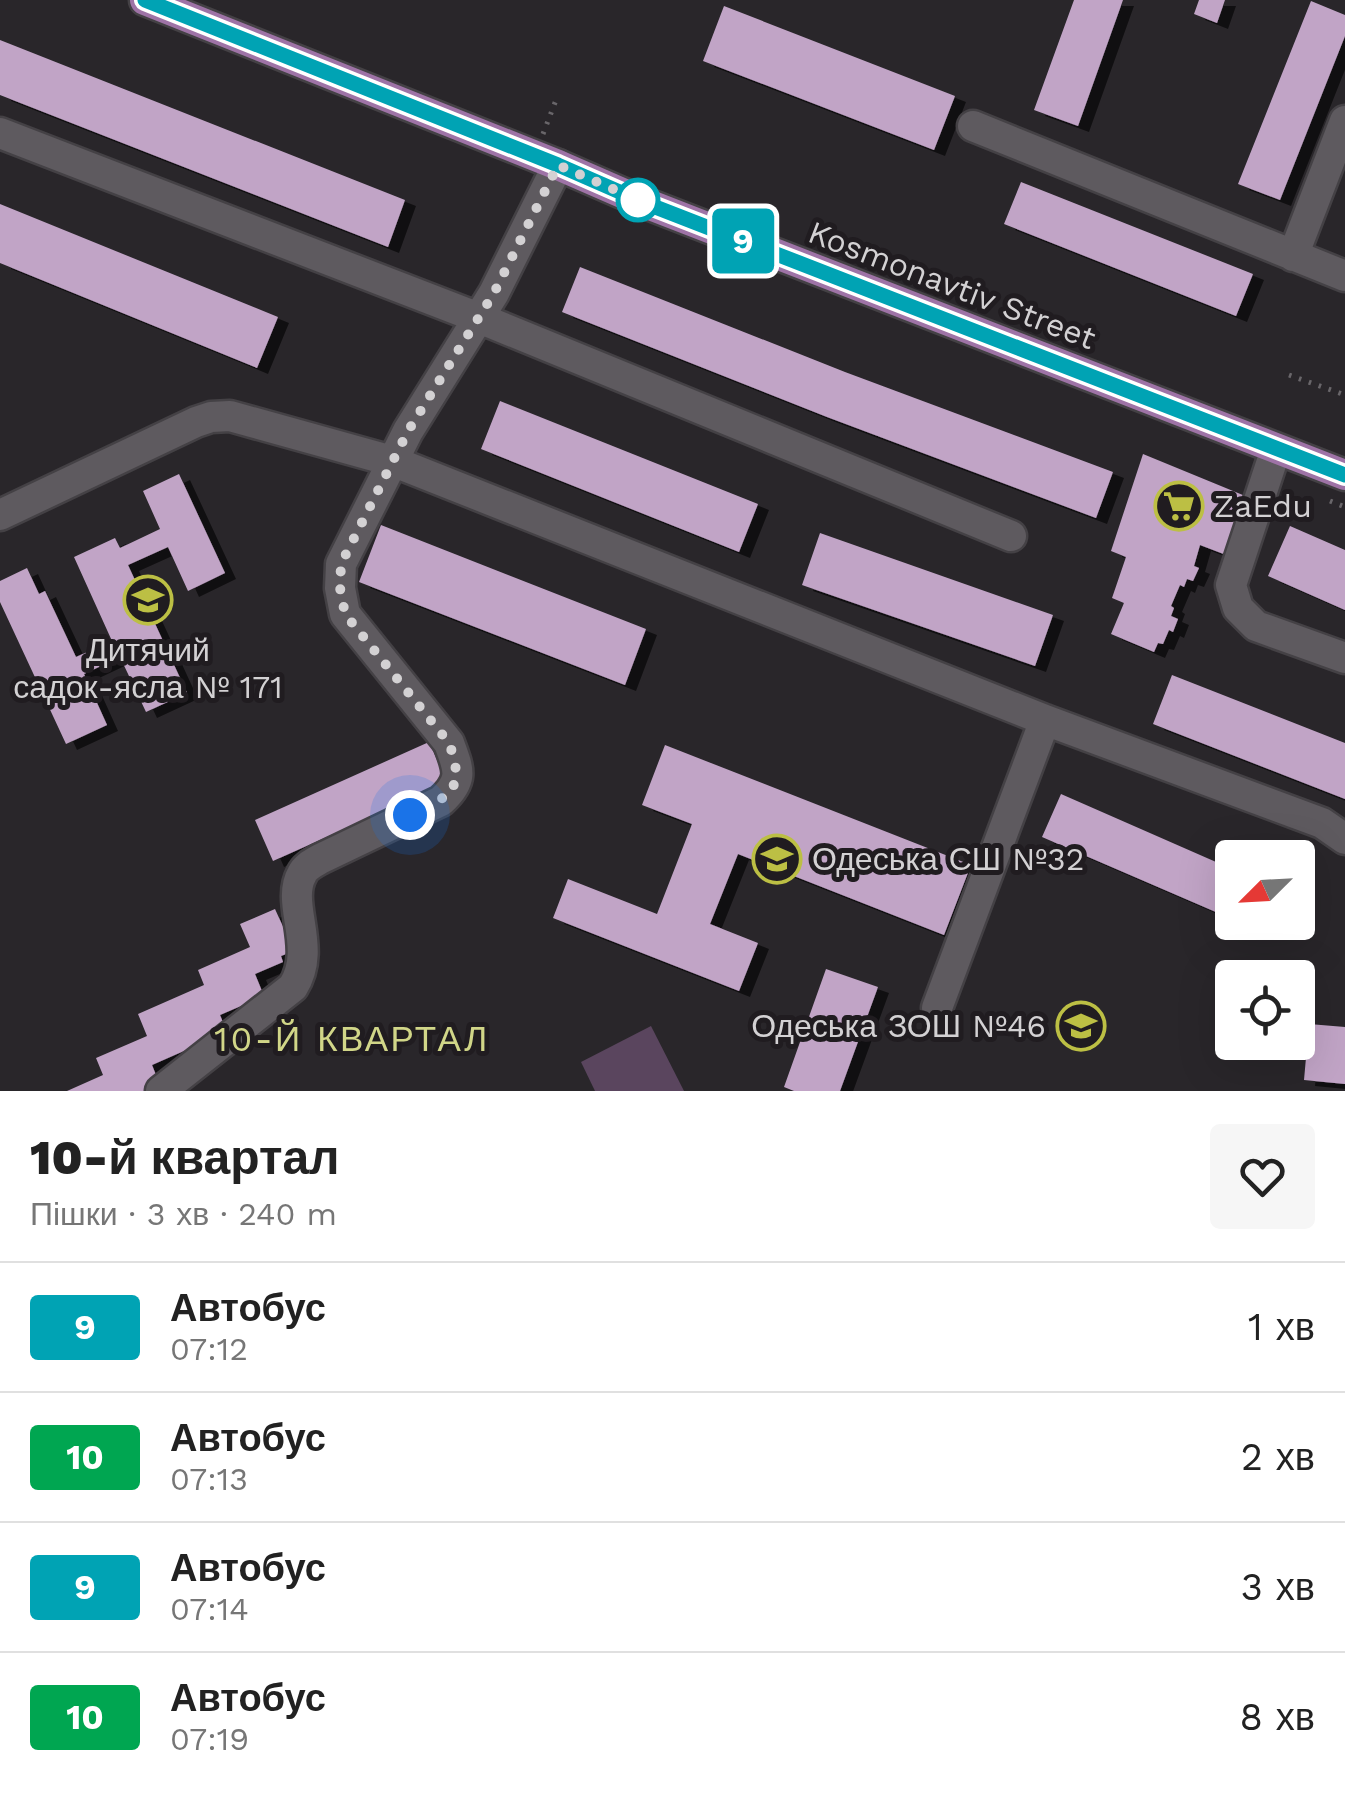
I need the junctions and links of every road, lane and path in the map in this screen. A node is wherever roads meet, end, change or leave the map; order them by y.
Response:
1 (145, 0) edge
2 (1345, 121) edge
3 (973, 126) dead end
4 (0, 133) edge
5 (558, 165) junction
6 (1292, 256) junction
7 (1345, 276) edge
8 (479, 318) junction
9 (1289, 374) dead end
10 (1345, 395) edge
11 (1276, 448) junction
12 (392, 461) junction
13 (1345, 475) edge
14 (0, 515) edge
15 (1010, 536) dead end
16 (1345, 658) edge
17 (1046, 720) junction
18 (1345, 839) edge
19 (936, 1008) dead end
20 (160, 1091) edge

1 - 5 main road, Kosmonavtiv Street
2 - 6 lane
3 - 6 lane
4 - 8 lane
5 - 8 lane
5 - 11 main road, Kosmonavtiv Street
6 - 7 lane
8 - 12 lane
8 - 15 lane
9 - 10 path
11 - 13 main road, Kosmonavtiv Street
11 - 16 lane
12 - 14 lane
12 - 17 lane
12 - 20 lane
17 - 18 lane
17 - 19 lane

